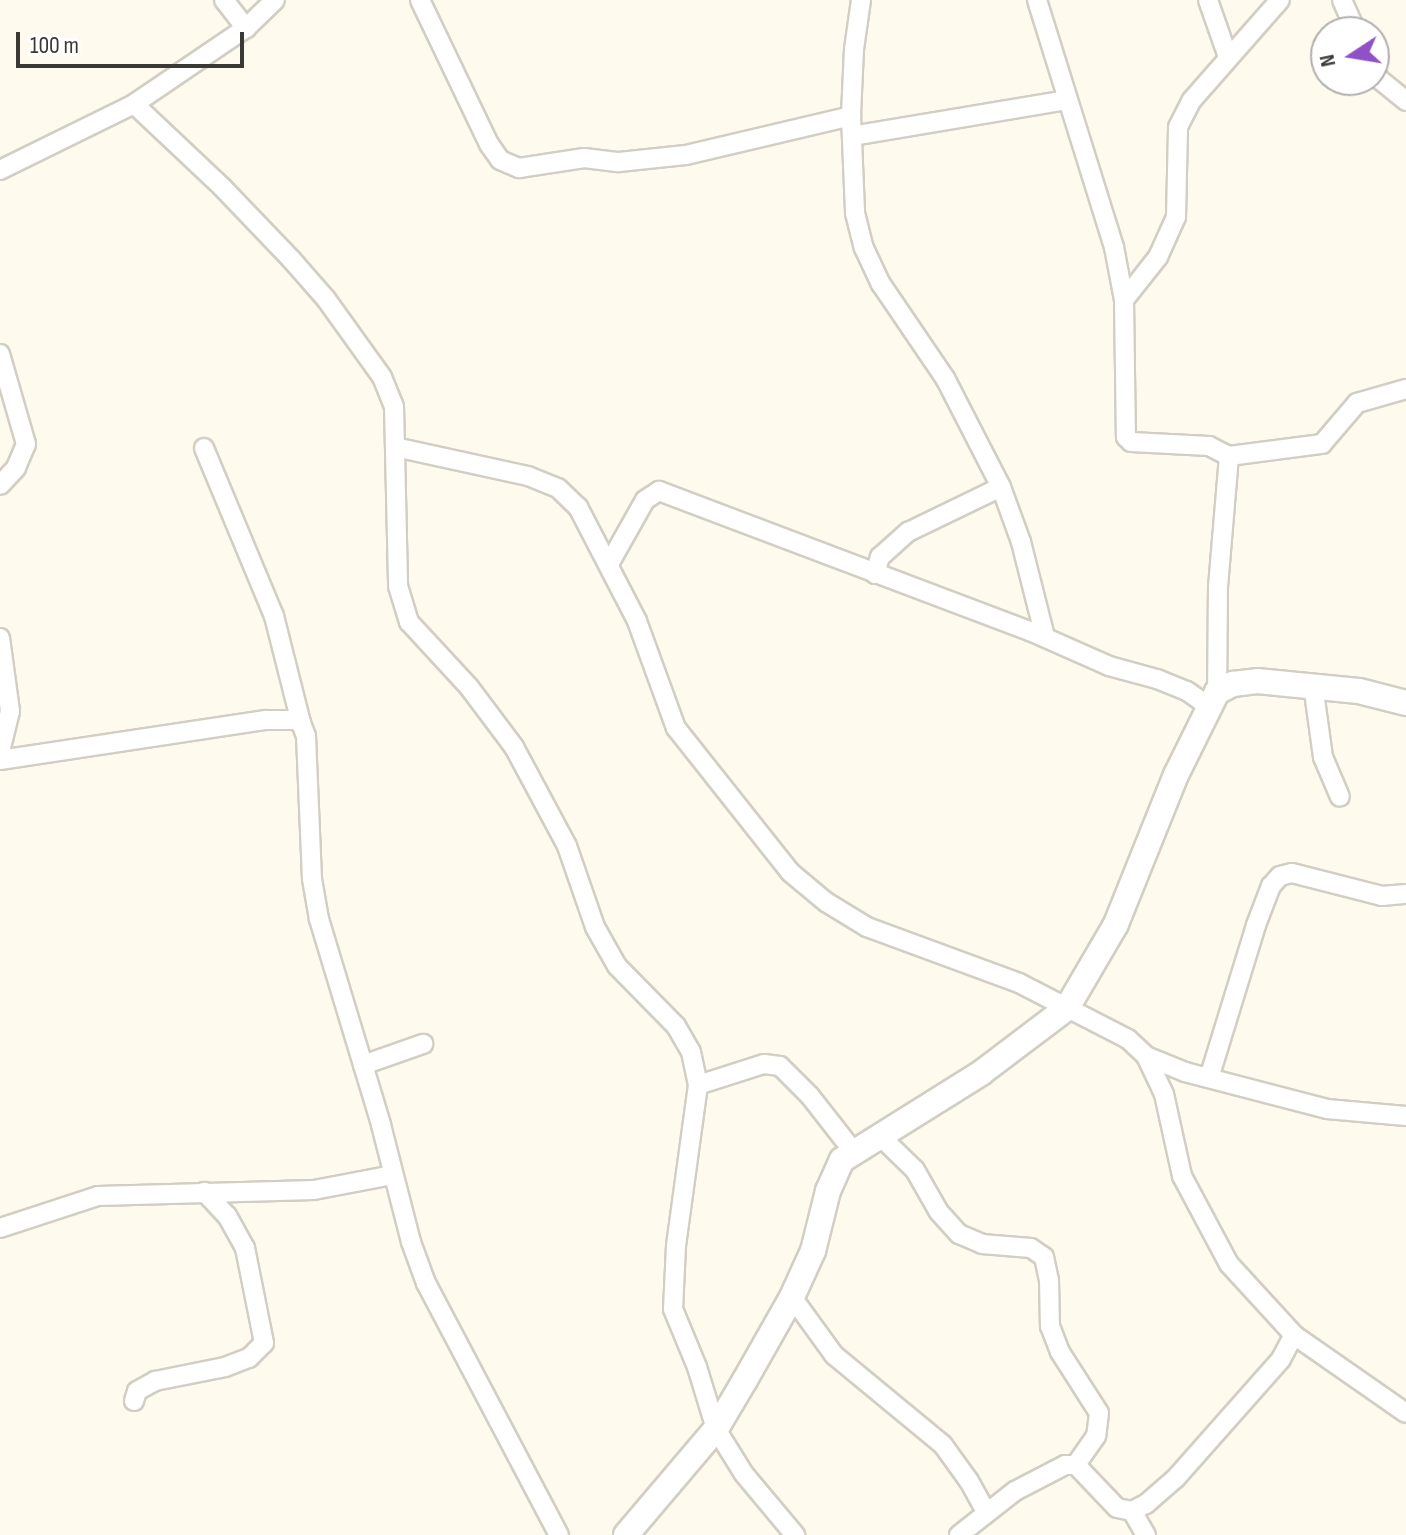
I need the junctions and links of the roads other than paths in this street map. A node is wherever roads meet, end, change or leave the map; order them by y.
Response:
1 (224, 0) edge
2 (275, 0) edge
3 (420, 0) edge
4 (1037, 0) edge
5 (1208, 0) edge
6 (1280, 0) edge
7 (865, 1) edge
8 (246, 28) junction
9 (1228, 57) junction
10 (1390, 88) edge
11 (1066, 100) junction
12 (1406, 101) edge
13 (134, 104) junction
14 (851, 116) junction
15 (852, 136) junction
16 (0, 170) edge
17 (1124, 300) junction
18 (0, 354) edge
19 (1406, 389) edge
20 (395, 447) junction
21 (204, 448) dead end
22 (1229, 456) junction
23 (0, 485) edge
24 (1001, 487) junction
25 (609, 564) junction
26 (875, 574) junction
27 (1045, 637) junction
28 (0, 638) edge
29 (1313, 685) junction
30 (1212, 699) junction
31 (1405, 700) edge
32 (301, 723) junction
33 (0, 752) edge
34 (0, 760) edge
35 (1340, 797) dead end
36 (1406, 894) edge
37 (1067, 1008) junction
38 (423, 1044) dead end
39 (1146, 1056) junction
40 (363, 1065) junction
41 (1209, 1078) junction
42 (698, 1085) junction
43 (1406, 1116) edge
44 (881, 1137) junction
45 (853, 1151) junction
46 (393, 1175) junction
47 (205, 1192) junction
48 (0, 1228) edge
49 (792, 1297) junction
50 (1294, 1335) junction
51 (134, 1401) dead end
52 (1406, 1413) edge
53 (716, 1429) junction
54 (1076, 1465) junction
55 (1132, 1511) junction
56 (986, 1512) junction
57 (559, 1535) edge
58 (626, 1535) edge
59 (795, 1535) edge
60 (959, 1535) edge
61 (1146, 1535) edge

1 - 8 street
2 - 8 street
3 - 14 street
4 - 11 street
5 - 9 street
6 - 9 street
7 - 14 street
8 - 13 street
9 - 17 street
10 - 12 street
11 - 15 street
11 - 17 street
13 - 16 street
13 - 20 street
14 - 15 street
15 - 24 street
17 - 22 street
18 - 23 street
19 - 22 street
20 - 25 street
20 - 42 street
21 - 32 street
22 - 30 street
24 - 26 street
24 - 27 street
25 - 26 street
25 - 37 street
26 - 27 street
27 - 30 street
28 - 33 street
29 - 30 street
29 - 31 street
29 - 35 street
30 - 37 street
32 - 34 street
32 - 40 street
36 - 41 street
37 - 39 street
37 - 44 street
38 - 40 street
39 - 41 street
39 - 50 street
40 - 46 street
41 - 43 street
42 - 45 street
42 - 53 street
44 - 45 street
44 - 54 street
45 - 49 street
46 - 47 street
46 - 57 street
47 - 48 street
47 - 51 street
49 - 53 street
49 - 56 street
50 - 52 street
50 - 55 street
53 - 58 street
53 - 59 street
54 - 55 street
54 - 56 street
55 - 61 street
56 - 60 street

